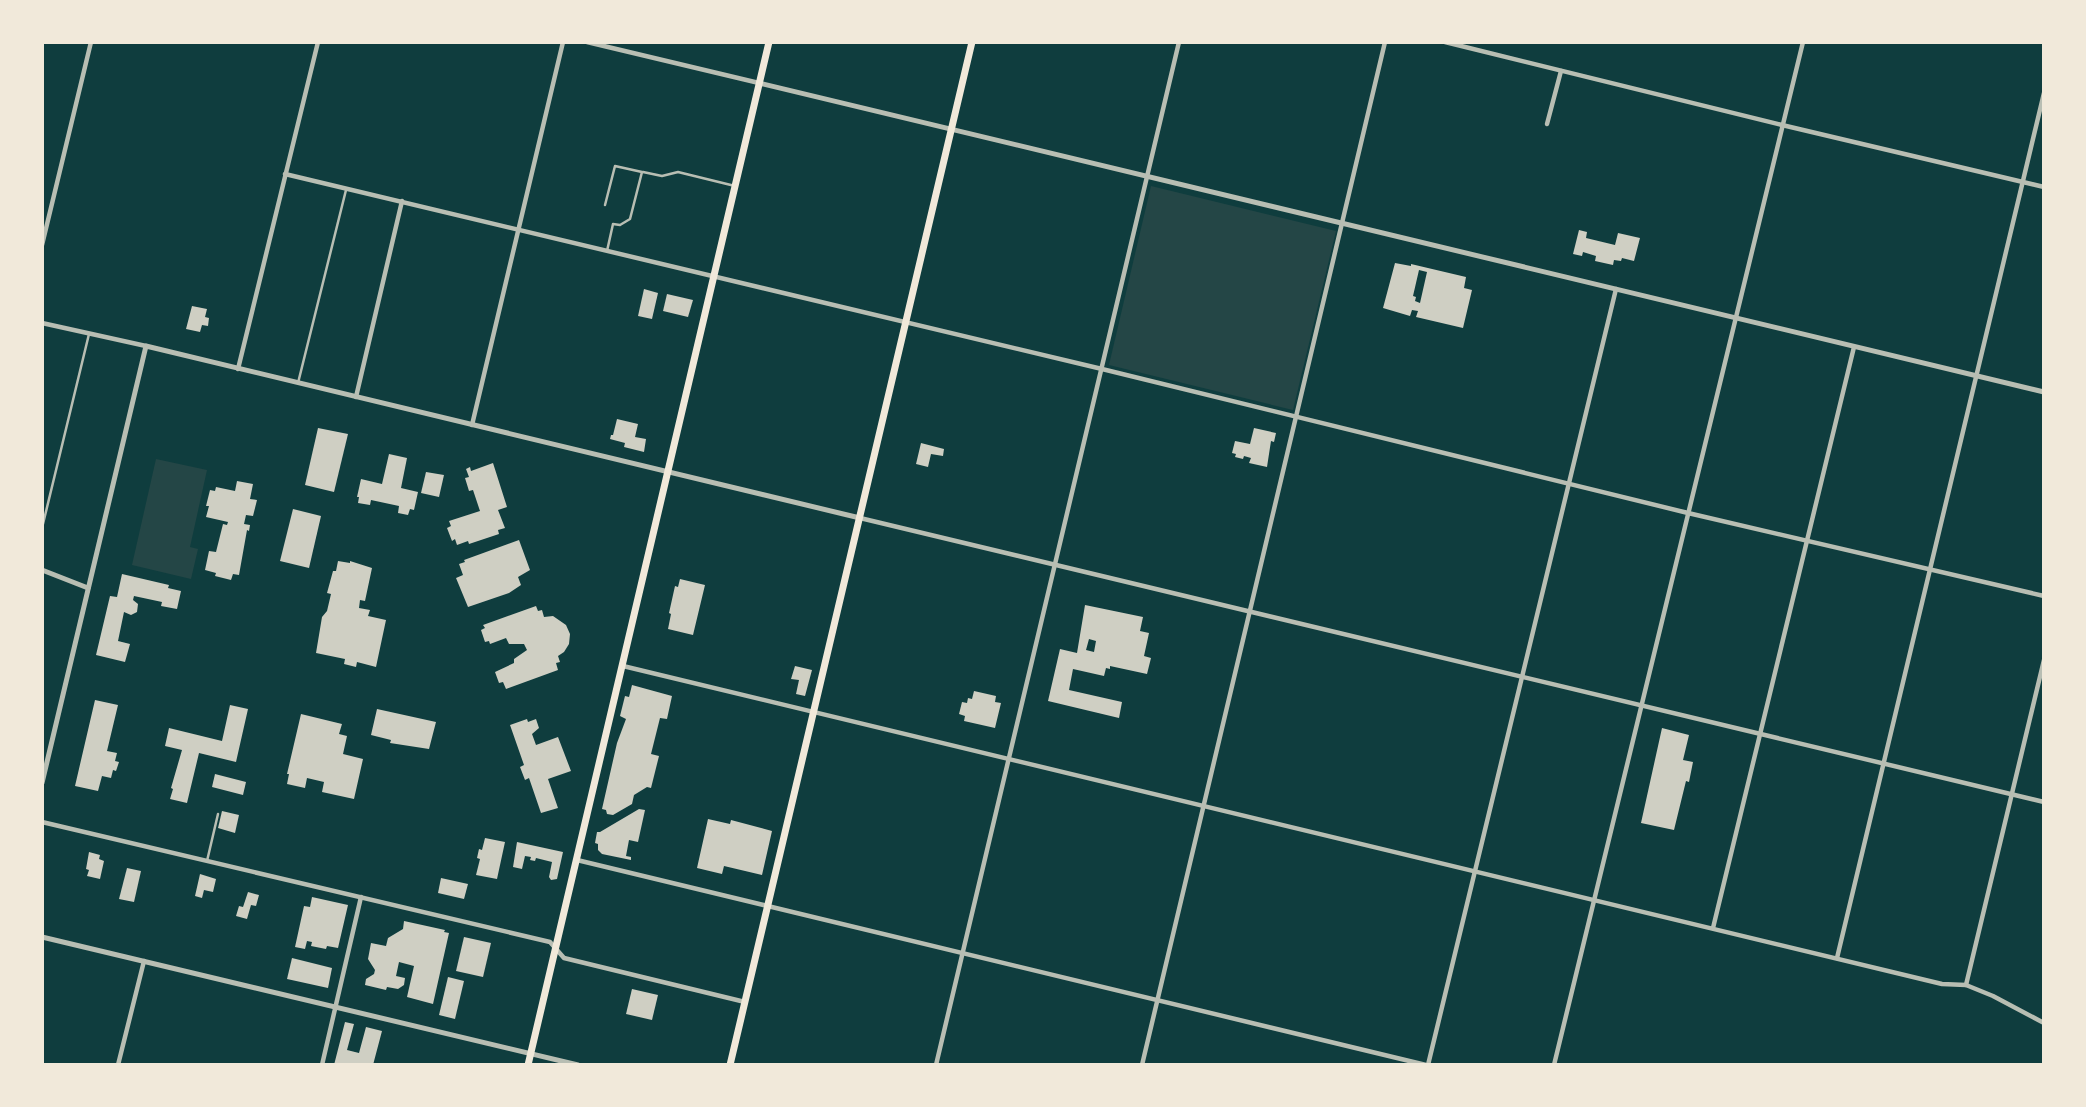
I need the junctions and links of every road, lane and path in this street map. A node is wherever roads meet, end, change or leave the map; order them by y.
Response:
1 (91, 42) edge
2 (318, 42) edge
3 (563, 42) edge
4 (587, 42) edge
5 (769, 42) edge
6 (972, 42) edge
7 (1179, 42) edge
8 (1385, 42) edge
9 (1445, 42) edge
10 (1804, 42) edge
11 (1561, 71) junction
12 (759, 83) junction
13 (2044, 93) edge
14 (1547, 124) dead end
15 (1782, 125) junction
16 (951, 130) junction
17 (642, 172) junction
18 (285, 174) junction
19 (1147, 176) junction
20 (2023, 182) junction
21 (735, 186) junction
22 (2044, 187) edge
23 (346, 188) junction
24 (402, 201) junction
25 (605, 205) dead end
26 (1341, 223) junction
27 (519, 229) junction
28 (42, 245) edge
29 (607, 251) junction
30 (714, 277) junction
31 (1616, 289) junction
32 (1736, 318) junction
33 (42, 323) edge
34 (906, 323) junction
35 (89, 334) junction
36 (146, 346) junction
37 (1854, 347) junction
38 (238, 369) junction
39 (1102, 369) junction
40 (1977, 376) junction
41 (298, 383) junction
42 (2044, 392) edge
43 (356, 397) junction
44 (1296, 416) junction
45 (472, 425) junction
46 (667, 472) junction
47 (1569, 483) junction
48 (1688, 513) junction
49 (860, 518) junction
50 (42, 528) edge
51 (1808, 540) junction
52 (1056, 563) junction
53 (42, 570) edge
54 (1930, 570) junction
55 (88, 588) junction
56 (2044, 596) edge
57 (1250, 610) junction
58 (2044, 660) edge
59 (622, 666) junction
60 (1521, 677) junction
61 (1642, 705) junction
62 (814, 712) junction
63 (1760, 734) junction
64 (1009, 759) junction
65 (1882, 764) junction
66 (42, 783) edge
67 (2011, 793) junction
68 (2044, 802) edge
69 (1203, 806) junction
70 (218, 814) dead end
71 (42, 821) edge
72 (576, 859) junction
73 (208, 861) junction
74 (1475, 870) junction
75 (361, 897) junction
76 (1594, 900) junction
77 (768, 906) junction
78 (1713, 928) junction
79 (42, 937) edge
80 (555, 948) junction
81 (963, 953) junction
82 (1836, 958) junction
83 (144, 961) junction
84 (1966, 985) junction
85 (1157, 999) junction
86 (745, 1002) junction
87 (336, 1007) junction
88 (2044, 1023) edge
89 (531, 1054) junction
90 (118, 1065) edge
91 (322, 1065) edge
92 (528, 1065) edge
93 (578, 1065) edge
94 (730, 1065) edge
95 (936, 1065) edge
96 (1142, 1065) edge
97 (1427, 1065) edge
98 (1554, 1065) edge

1 - 28 street
2 - 18 street
3 - 27 street
4 - 12 street
5 - 12 main road
6 - 16 main road
7 - 19 street
8 - 26 street
9 - 11 street
10 - 15 street
11 - 14 street
11 - 15 street
12 - 16 street
12 - 21 main road
13 - 20 street
15 - 20 street
15 - 32 street
16 - 19 street
16 - 34 main road
17 - 21 lane
17 - 25 lane
17 - 29 lane
18 - 23 street
18 - 38 street
19 - 26 street
19 - 39 street
20 - 22 street
20 - 40 street
21 - 30 main road
23 - 24 street
23 - 41 lane
24 - 27 street
24 - 43 street
26 - 31 street
26 - 44 street
27 - 29 street
27 - 45 street
29 - 30 street
30 - 34 street
30 - 46 main road
31 - 32 street
31 - 47 street
32 - 37 street
32 - 48 street
33 - 35 street
34 - 39 street
34 - 49 main road
35 - 36 street
35 - 50 lane
36 - 38 street
36 - 55 street
37 - 40 street
37 - 51 street
38 - 41 street
39 - 44 street
39 - 52 street
40 - 42 street
40 - 54 street
41 - 43 street
43 - 45 street
44 - 47 street
44 - 57 street
45 - 46 street
46 - 49 street
46 - 59 main road
47 - 48 street
47 - 60 street
48 - 51 street
48 - 61 street
49 - 52 street
49 - 62 main road
51 - 54 street
51 - 63 street
52 - 57 street
52 - 64 street
53 - 55 street
54 - 56 street
54 - 65 street
55 - 66 street
57 - 60 street
57 - 69 street
58 - 67 street
59 - 62 street
59 - 72 main road
60 - 61 street
60 - 74 street
61 - 63 street
61 - 76 street
62 - 64 street
62 - 77 main road
63 - 65 street
63 - 78 street
64 - 69 street
64 - 81 street
65 - 67 street
65 - 82 street
67 - 68 street
67 - 84 street
69 - 74 street
69 - 85 street
70 - 73 lane
71 - 73 street
72 - 77 street
72 - 80 main road
73 - 75 street
74 - 76 street
74 - 97 street
75 - 80 street
75 - 87 street
76 - 78 street
76 - 98 street
77 - 81 street
77 - 86 main road
78 - 82 street
79 - 83 street
80 - 86 street
80 - 89 main road
81 - 85 street
81 - 95 street
82 - 84 street
83 - 87 street
83 - 90 street
84 - 88 street
85 - 96 street
85 - 97 street
86 - 94 main road
87 - 89 street
87 - 91 street
89 - 92 main road
89 - 93 street

